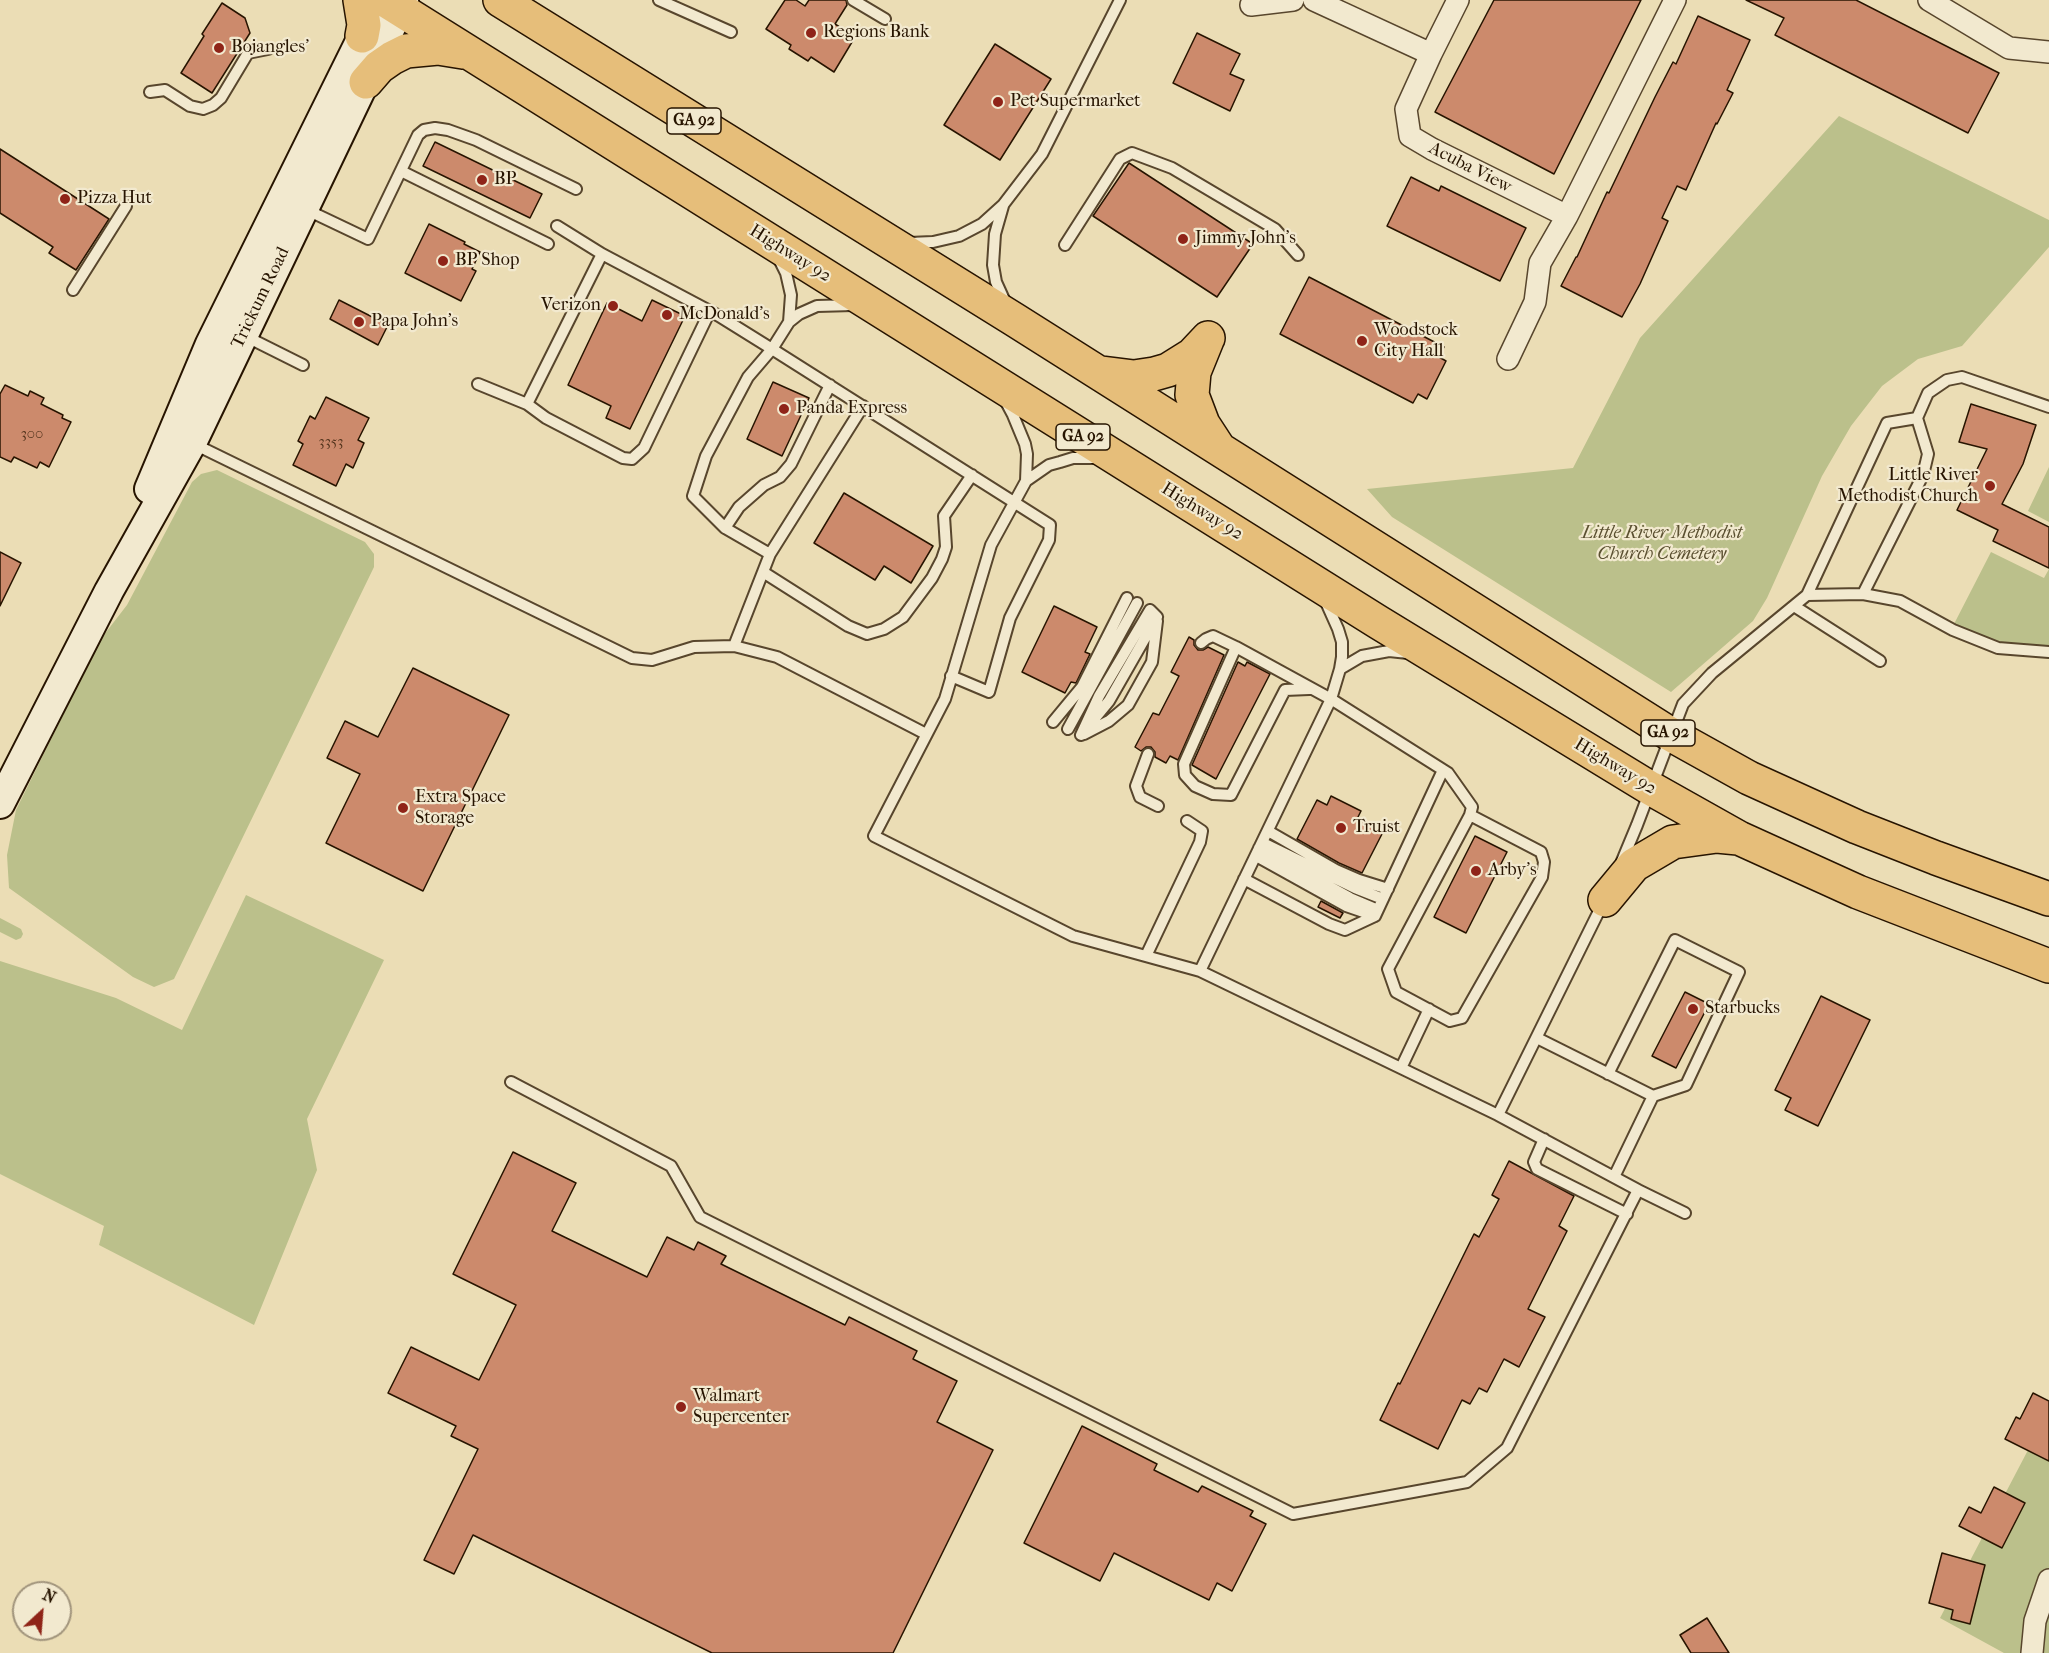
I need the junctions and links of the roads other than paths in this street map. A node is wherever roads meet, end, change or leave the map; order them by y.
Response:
1 (360, 0) edge
2 (500, 0) edge
3 (659, 0) edge
4 (691, 0) edge
5 (853, 0) edge
6 (1120, 0) edge
7 (1293, 0) edge
8 (1314, 0) edge
9 (1458, 0) edge
10 (1675, 0) edge
11 (1929, 0) edge
12 (392, 2) edge
13 (1251, 5) dead end
14 (684, 12) junction
15 (885, 20) dead end
16 (731, 32) dead end
17 (362, 36) junction
18 (268, 49) dead end
19 (2049, 52) edge
20 (1431, 54) junction
21 (474, 56) junction
22 (366, 82) junction
23 (150, 92) dead end
24 (401, 171) junction
25 (576, 189) dead end
26 (1003, 205) junction
27 (126, 206) dead end
28 (304, 209) junction
29 (1567, 216) junction
30 (557, 226) dead end
31 (772, 242) junction
32 (889, 242) junction
33 (548, 244) dead end
34 (1065, 245) dead end
35 (602, 254) junction
36 (1298, 255) dead end
37 (74, 290) dead end
38 (875, 306) junction
39 (710, 311) junction
40 (1015, 320) junction
41 (789, 322) junction
42 (232, 329) junction
43 (772, 349) junction
44 (1508, 359) dead end
45 (303, 365) dead end
46 (1098, 372) junction
47 (993, 381) junction
48 (478, 384) dead end
49 (830, 386) junction
50 (527, 404) junction
51 (863, 406) junction
52 (2049, 407) edge
53 (1917, 418) junction
54 (192, 443) junction
55 (1219, 449) junction
56 (1120, 460) junction
57 (972, 474) junction
58 (1026, 481) junction
59 (1015, 502) junction
60 (725, 528) junction
61 (770, 554) junction
62 (763, 572) junction
63 (1314, 582) junction
64 (109, 591) junction
65 (1863, 594) junction
66 (1807, 595) junction
67 (1794, 606) junction
68 (1154, 613) joint
69 (1201, 643) dead end
70 (734, 646) junction
71 (1236, 647) junction
72 (2049, 652) edge
73 (1438, 659) junction
74 (1880, 661) dead end
75 (1340, 669) junction
76 (951, 676) junction
77 (1312, 689) junction
78 (1331, 699) junction
79 (1053, 722) dead end
80 (1068, 729) dead end
81 (926, 734) junction
82 (1670, 734) junction
83 (1148, 754) dead end
84 (1443, 770) junction
85 (1650, 788) junction
86 (0, 804) edge
87 (1158, 806) dead end
88 (1470, 815) junction
89 (1187, 821) dead end
90 (1268, 831) junction
91 (1739, 838) junction
92 (1259, 849) junction
93 (1244, 879) junction
94 (1385, 894) junction
95 (2049, 899) edge
96 (1605, 900) junction
97 (1377, 913) junction
98 (1146, 956) junction
99 (2049, 966) edge
100 (1200, 971) junction
101 (1429, 1010) junction
102 (1537, 1038) junction
103 (1401, 1068) junction
104 (1608, 1074) junction
105 (511, 1082) dead end
106 (1653, 1096) junction
107 (1498, 1115) junction
108 (1544, 1139) junction
109 (1614, 1177) junction
110 (1638, 1190) junction
111 (1627, 1214) junction
112 (1685, 1214) dead end
113 (2049, 1580) edge
114 (2032, 1653) edge

1 - 17 main road
2 - 32 main road, GA 92
3 - 14 lane
4 - 14 lane
5 - 15 lane
6 - 26 lane
7 - 13 street
8 - 20 street
9 - 20 street, Acuba View
10 - 29 street
11 - 19 street
12 - 17 street, Trickum Road
12 - 21 main road, Highway 92 / GA 92
12 - 22 street, Trickum Road
14 - 16 lane
17 - 42 street, Trickum Road
18 - 23 lane
20 - 29 street, Acuba View
21 - 22 main road
21 - 31 main road, Highway 92 / GA 92
22 - 28 street, Trickum Road
24 - 25 lane
24 - 28 lane
24 - 33 lane
26 - 32 lane
26 - 40 lane
27 - 37 lane
28 - 42 street, Trickum Road
29 - 44 street
30 - 35 lane
31 - 38 main road, Highway 92 / GA 92
31 - 41 lane
32 - 40 main road, GA 92
34 - 36 lane
35 - 39 lane
35 - 50 lane
38 - 41 lane
38 - 47 main road, Highway 92 / GA 92
39 - 43 lane
39 - 50 lane
40 - 46 main road, GA 92
41 - 43 lane
42 - 45 lane
42 - 54 street, Trickum Road
42 - 64 street, Trickum Road
43 - 49 lane
43 - 60 lane
46 - 55 main road, GA 92
46 - 55 main road
47 - 56 main road, Highway 92 / GA 92
47 - 58 lane
48 - 50 lane
49 - 51 lane
49 - 60 lane
51 - 57 lane
51 - 61 lane
52 - 53 lane
53 - 65 lane
53 - 66 lane
54 - 64 street, Trickum Road
54 - 70 lane
55 - 82 main road, GA 92
56 - 58 lane
56 - 63 main road, Highway 92 / GA 92
57 - 59 lane
57 - 62 lane
58 - 59 lane
59 - 76 lane
59 - 76 lane
60 - 61 lane
61 - 62 lane
62 - 70 lane
63 - 73 main road, Highway 92 / GA 92
63 - 75 lane
64 - 86 street, Trickum Road
65 - 66 lane
65 - 72 lane
66 - 67 lane
67 - 74 lane
67 - 82 lane
68 - 68 lane
69 - 71 lane
70 - 81 lane
71 - 77 lane
71 - 77 lane
73 - 75 lane
73 - 85 main road, Highway 92 / GA 92
75 - 78 lane
76 - 81 lane
77 - 78 lane
78 - 84 lane
78 - 90 lane
79 - 80 lane
81 - 98 lane
82 - 85 lane
82 - 95 main road, GA 92
83 - 87 lane
84 - 88 lane
84 - 94 lane
85 - 91 main road, Highway 92 / GA 92
85 - 96 lane
88 - 101 lane
88 - 101 lane
89 - 98 lane
90 - 92 lane
90 - 94 lane
91 - 96 main road
91 - 99 main road, Highway 92 / GA 92
92 - 93 lane
92 - 94 lane
92 - 97 lane
93 - 97 lane
93 - 100 lane
94 - 97 lane
96 - 102 lane
98 - 100 lane
100 - 103 lane
101 - 103 lane
102 - 104 lane
102 - 107 lane
103 - 107 lane
104 - 106 lane
104 - 106 lane
105 - 111 lane
106 - 109 lane
107 - 108 lane
108 - 109 lane
108 - 111 lane
109 - 110 lane
110 - 111 lane
110 - 112 lane
113 - 114 street

